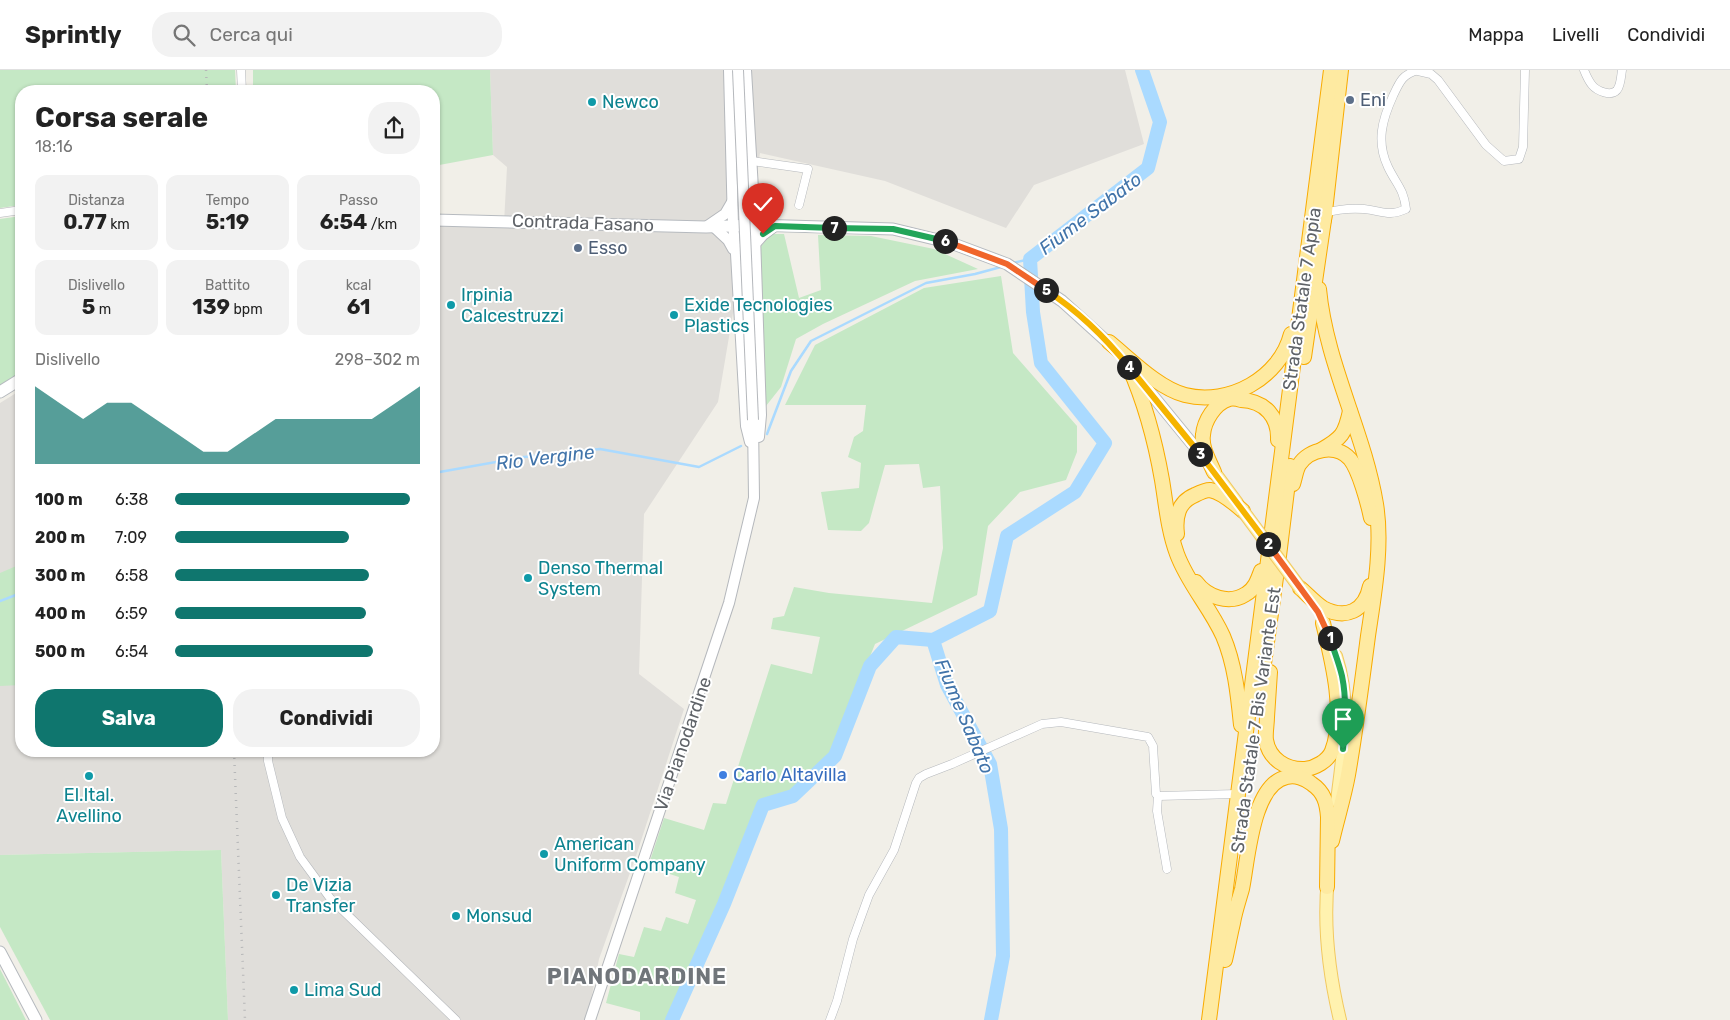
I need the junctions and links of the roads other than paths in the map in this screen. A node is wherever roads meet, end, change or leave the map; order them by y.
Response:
1 (242, 70) edge
2 (729, 70) edge
3 (738, 70) edge
4 (746, 70) edge
5 (1331, 70) edge
6 (1341, 70) edge
7 (1418, 70) edge
8 (1525, 70) edge
9 (1584, 70) edge
10 (1622, 70) edge
11 (242, 85) edge
12 (752, 161) junction
13 (732, 201) junction
14 (799, 205) dead end
15 (754, 206) junction
16 (15, 211) edge
17 (0, 213) edge
18 (1325, 213) junction
19 (440, 220) edge
20 (733, 225) junction
21 (754, 225) junction
22 (709, 226) junction
23 (775, 226) junction
24 (755, 244) junction
25 (736, 254) junction
26 (1307, 262) junction
27 (1109, 342) junction
28 (1129, 367) junction
29 (15, 383) edge
30 (0, 392) edge
31 (1350, 410) junction
32 (1320, 450) junction
33 (754, 463) junction
34 (1214, 472) junction
35 (1277, 487) junction
36 (1244, 511) junction
37 (1276, 531) junction
38 (1279, 556) junction
39 (1300, 588) junction
40 (1323, 623) junction
41 (268, 757) edge
42 (1241, 766) junction
43 (1238, 794) junction
44 (1158, 796) junction
45 (1332, 841) junction
46 (1167, 869) dead end
47 (1327, 887) junction
48 (0, 952) edge
49 (1225, 960) junction
50 (36, 1020) edge
51 (456, 1020) edge
52 (590, 1020) edge
53 (830, 1020) edge
54 (1209, 1020) edge
55 (1217, 1020) edge
56 (1340, 1020) edge

1 - 11 street
2 - 13 street
3 - 33 street, bridge
4 - 12 street
5 - 26 highway, Strada Statale 7 Appia
6 - 18 highway, Strada Statale 7 Appia
7 - 8 street
7 - 18 street
9 - 10 street
12 - 14 street
12 - 15 street
13 - 20 street
13 - 22 street
15 - 21 street
15 - 23 street
16 - 17 street
18 - 31 highway
18 - 37 highway, Strada Statale 7 Bis Variante Est
19 - 22 main road, Contrada Fasano
20 - 21 main road, Contrada Fasano
20 - 22 main road, Contrada Fasano
20 - 25 street
21 - 23 main road, Contrada Fasano
21 - 24 street
22 - 25 street
23 - 24 street
23 - 27 main road, Contrada Fasano
24 - 33 street
25 - 33 street
26 - 27 highway
26 - 35 highway, Strada Statale 7 Appia
27 - 28 main road, Contrada Fasano
28 - 34 main road, Contrada Fasano
28 - 42 highway
29 - 30 main road
31 - 32 highway
31 - 45 highway
32 - 37 highway
32 - 39 highway
33 - 52 street, Via Pianodardine
34 - 35 highway
34 - 36 main road
35 - 37 highway, Strada Statale 7 Appia
36 - 37 highway
36 - 39 main road, bridge
37 - 38 highway, Strada Statale 7 Bis Variante Est
37 - 42 highway, Strada Statale 7 Bis Variante Est
38 - 40 highway
38 - 49 highway, Strada Statale 7 Bis Variante Est
39 - 40 main road
40 - 45 main road
41 - 51 street
42 - 43 highway, Strada Statale 7 Bis Variante Est
43 - 44 street
43 - 54 highway, Strada Statale 7 Bis Variante Est
44 - 46 street
44 - 53 street
45 - 47 main road
47 - 49 highway
47 - 56 main road
48 - 50 main road
49 - 55 highway, Strada Statale 7 Bis Variante Est

